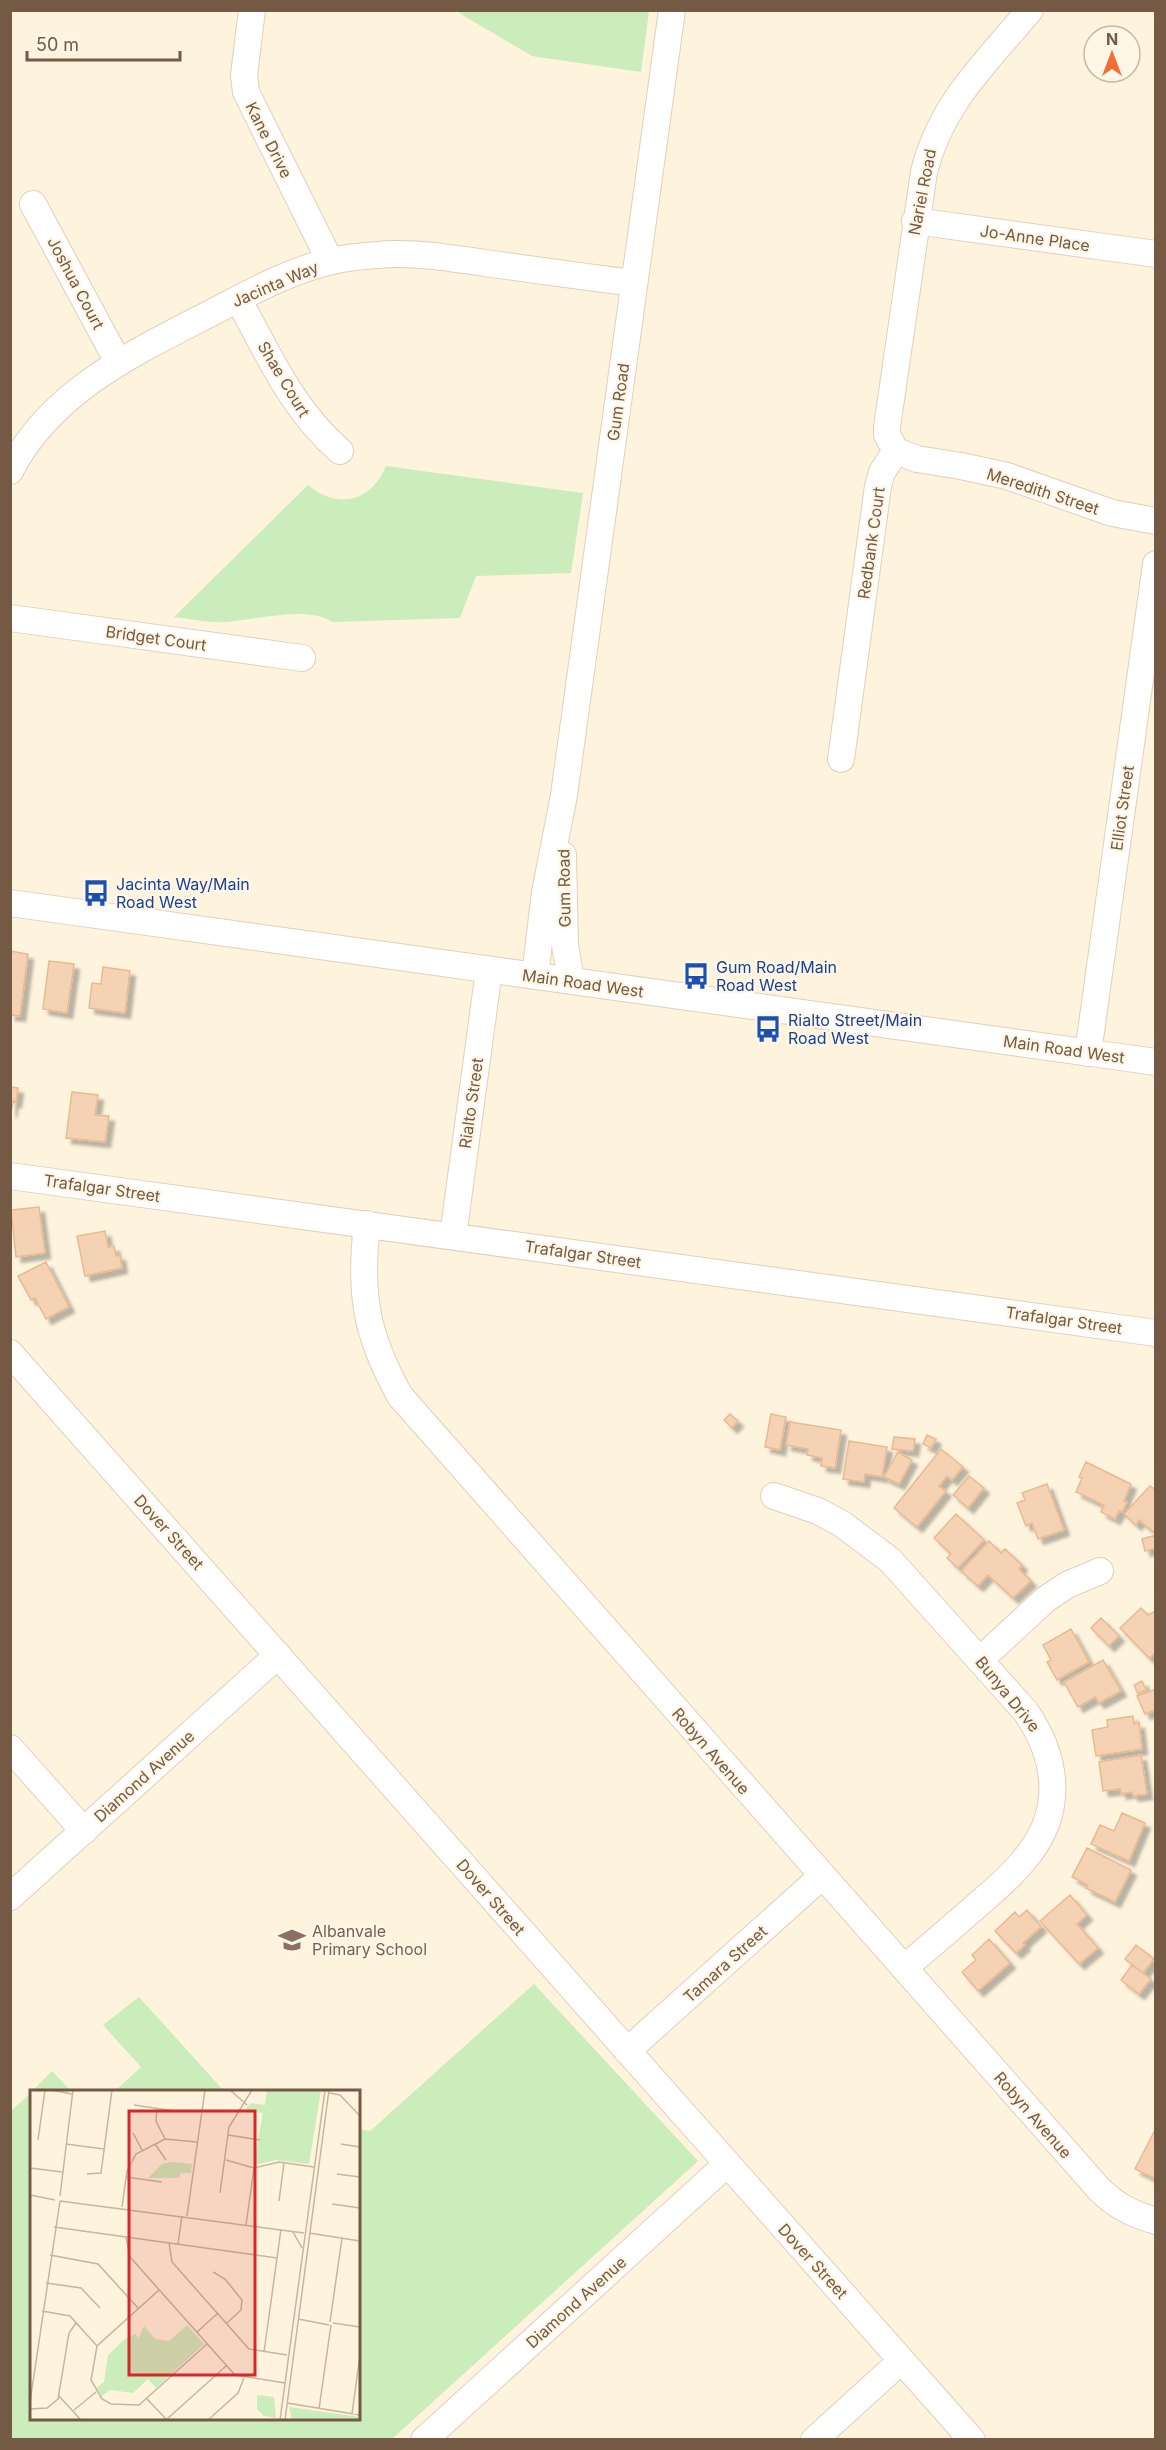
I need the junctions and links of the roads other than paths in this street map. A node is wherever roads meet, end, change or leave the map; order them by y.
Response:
1 (252, 10) edge
2 (672, 10) edge
3 (1030, 10) edge
4 (33, 204) dead end
5 (915, 221) junction
6 (1155, 254) edge
7 (330, 261) junction
8 (634, 283) junction
9 (238, 299) junction
10 (118, 362) junction
11 (896, 451) junction
12 (340, 452) dead end
13 (10, 471) edge
14 (1155, 521) edge
15 (1155, 564) edge
16 (10, 618) edge
17 (302, 658) dead end
18 (841, 759) dead end
19 (564, 795) junction
20 (10, 903) edge
21 (489, 970) junction
22 (535, 976) junction
23 (571, 981) junction
24 (1088, 1053) junction
25 (1155, 1062) edge
26 (10, 1176) edge
27 (367, 1224) junction
28 (453, 1236) junction
29 (1155, 1333) edge
30 (10, 1353) edge
31 (774, 1496) dead end
32 (1100, 1571) dead end
33 (278, 1655) junction
34 (980, 1660) junction
35 (10, 1748) edge
36 (84, 1831) junction
37 (822, 1876) junction
38 (10, 1897) edge
39 (904, 1968) junction
40 (627, 2051) junction
41 (727, 2164) junction
42 (1155, 2221) edge
43 (901, 2361) junction
44 (424, 2439) edge
45 (814, 2439) edge
46 (972, 2439) edge

1 - 7 street, Kane Drive
2 - 8 street, Gum Road
3 - 5 street, Nariel Road
4 - 10 street, Joshua Court
5 - 6 street, Jo-Anne Place
5 - 11 street, Nariel Road
7 - 8 street, Jacinta Way
7 - 9 street, Jacinta Way
8 - 19 street, Gum Road
9 - 10 street, Jacinta Way
9 - 12 street, Shae Court
10 - 13 street, Jacinta Way
11 - 14 street, Meredith Street
11 - 18 street, Redbank Court
15 - 24 street, Elliot Street
16 - 17 street, Bridget Court
19 - 22 street, Gum Road
19 - 23 street, Gum Road
20 - 21 street, Main Road West
21 - 22 street, Main Road West
21 - 28 street, Rialto Street
22 - 23 street, Main Road West
23 - 24 street, Main Road West
24 - 25 street, Main Road West
26 - 27 street, Trafalgar Street
27 - 28 street, Trafalgar Street
27 - 37 street, Robyn Avenue
28 - 29 street, Trafalgar Street
30 - 33 street, Dover Street
31 - 34 street, Bunya Drive
32 - 34 street
33 - 36 street, Diamond Avenue
33 - 40 street, Dover Street
34 - 39 street, Bunya Drive
35 - 36 street
36 - 38 street, Diamond Avenue
37 - 39 street, Robyn Avenue
37 - 40 street, Tamara Street
39 - 42 street, Robyn Avenue
40 - 41 street, Dover Street
41 - 43 street, Dover Street
41 - 44 street, Diamond Avenue
43 - 45 street
43 - 46 street, Dover Street

